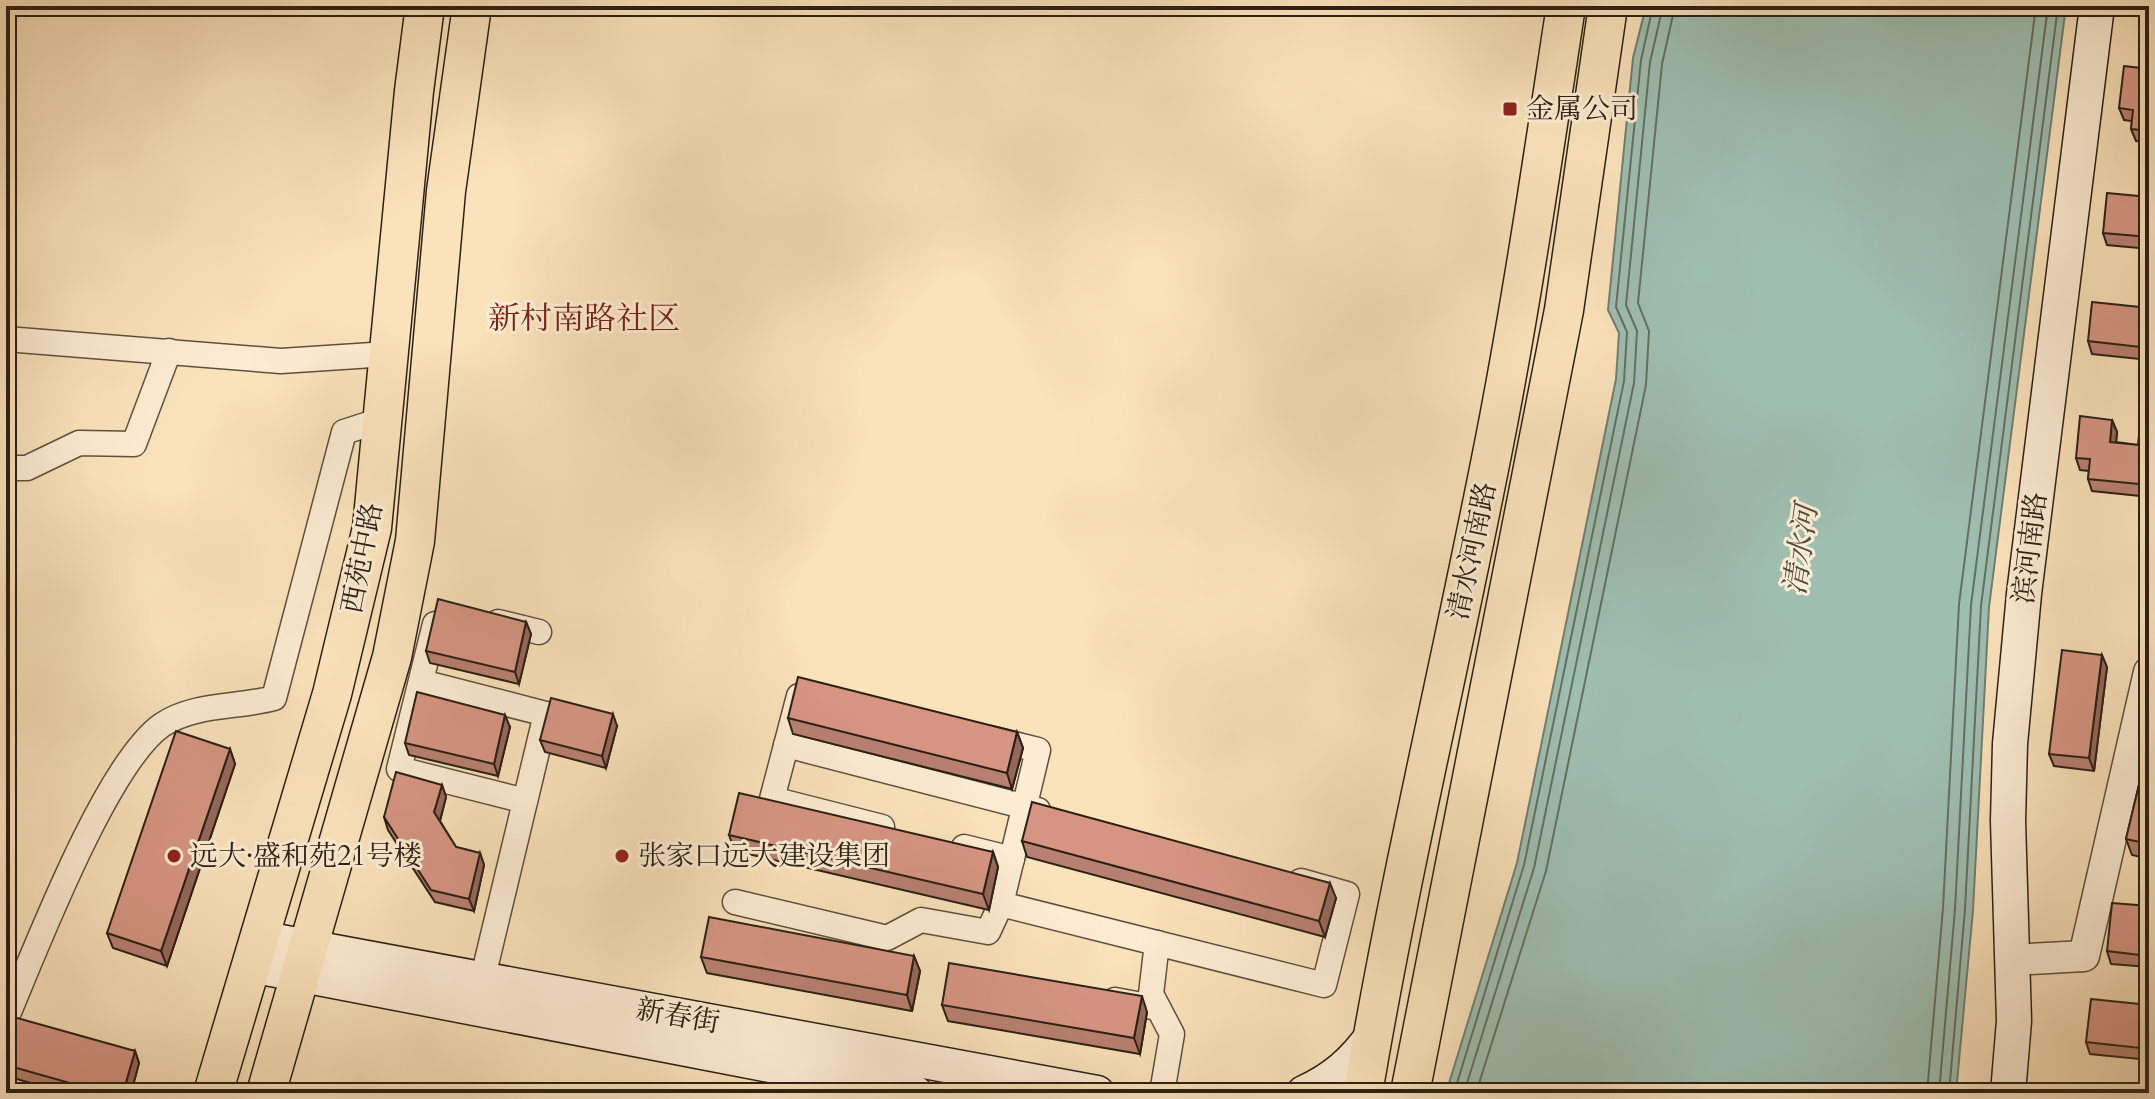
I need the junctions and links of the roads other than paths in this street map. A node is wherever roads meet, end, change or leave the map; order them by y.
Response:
1 (425, 6) edge
2 (472, 6) edge
3 (1608, 6) edge
4 (2097, 6) edge
5 (2110, 6) edge
6 (1562, 7) edge
7 (6, 339) edge
8 (169, 351) junction
9 (388, 354) junction
10 (381, 420) junction
11 (6, 468) edge
12 (539, 632) dead end
13 (2149, 672) edge
14 (422, 682) junction
15 (816, 692) edge
16 (964, 731) edge
17 (786, 745) junction
18 (525, 801) junction
19 (1025, 806) junction
20 (1056, 814) edge
21 (907, 833) edge
22 (937, 841) edge
23 (1012, 859) junction
24 (1270, 873) edge
25 (735, 902) dead end
26 (1001, 904) junction
27 (1157, 943) junction
28 (255, 952) junction
29 (2021, 960) junction
30 (305, 962) junction
31 (482, 981) junction
32 (1096, 997) edge
33 (1158, 1008) junction
34 (6, 1019) edge
35 (1373, 1035) junction
36 (213, 1093) edge
37 (266, 1093) edge
38 (915, 1093) edge
39 (1097, 1093) edge
40 (1162, 1093) edge
41 (1304, 1093) edge
42 (1363, 1093) edge
43 (1410, 1093) edge
44 (2008, 1093) edge
45 (2029, 1093) edge

1 - 9 main road, 西苑中路
2 - 30 main road, 西苑中路
3 - 43 main road, 清水河南路
4 - 29 main road, 滨河南路
5 - 29 main road, 滨河南路
6 - 35 main road, 清水河南路
7 - 8 street
8 - 9 street
8 - 11 street
9 - 10 main road, 西苑中路
10 - 28 main road, 西苑中路
10 - 34 street
12 - 14 street
13 - 29 street
14 - 18 street
14 - 18 street
15 - 17 street
16 - 19 street
17 - 19 street
17 - 21 street
18 - 31 street
19 - 20 street
19 - 23 street
22 - 23 street
23 - 26 street
24 - 27 street
25 - 26 street
26 - 27 street
27 - 33 street
28 - 30 main road, 新春街
28 - 36 main road, 西苑中路
29 - 44 main road, 滨河南路
29 - 45 main road, 滨河南路
30 - 31 main road, 新春街
30 - 37 main road, 西苑中路
30 - 38 main road, 新春街
31 - 39 main road, 新春街
32 - 33 street
33 - 40 street
35 - 41 main road
35 - 42 main road, 清水河南路

